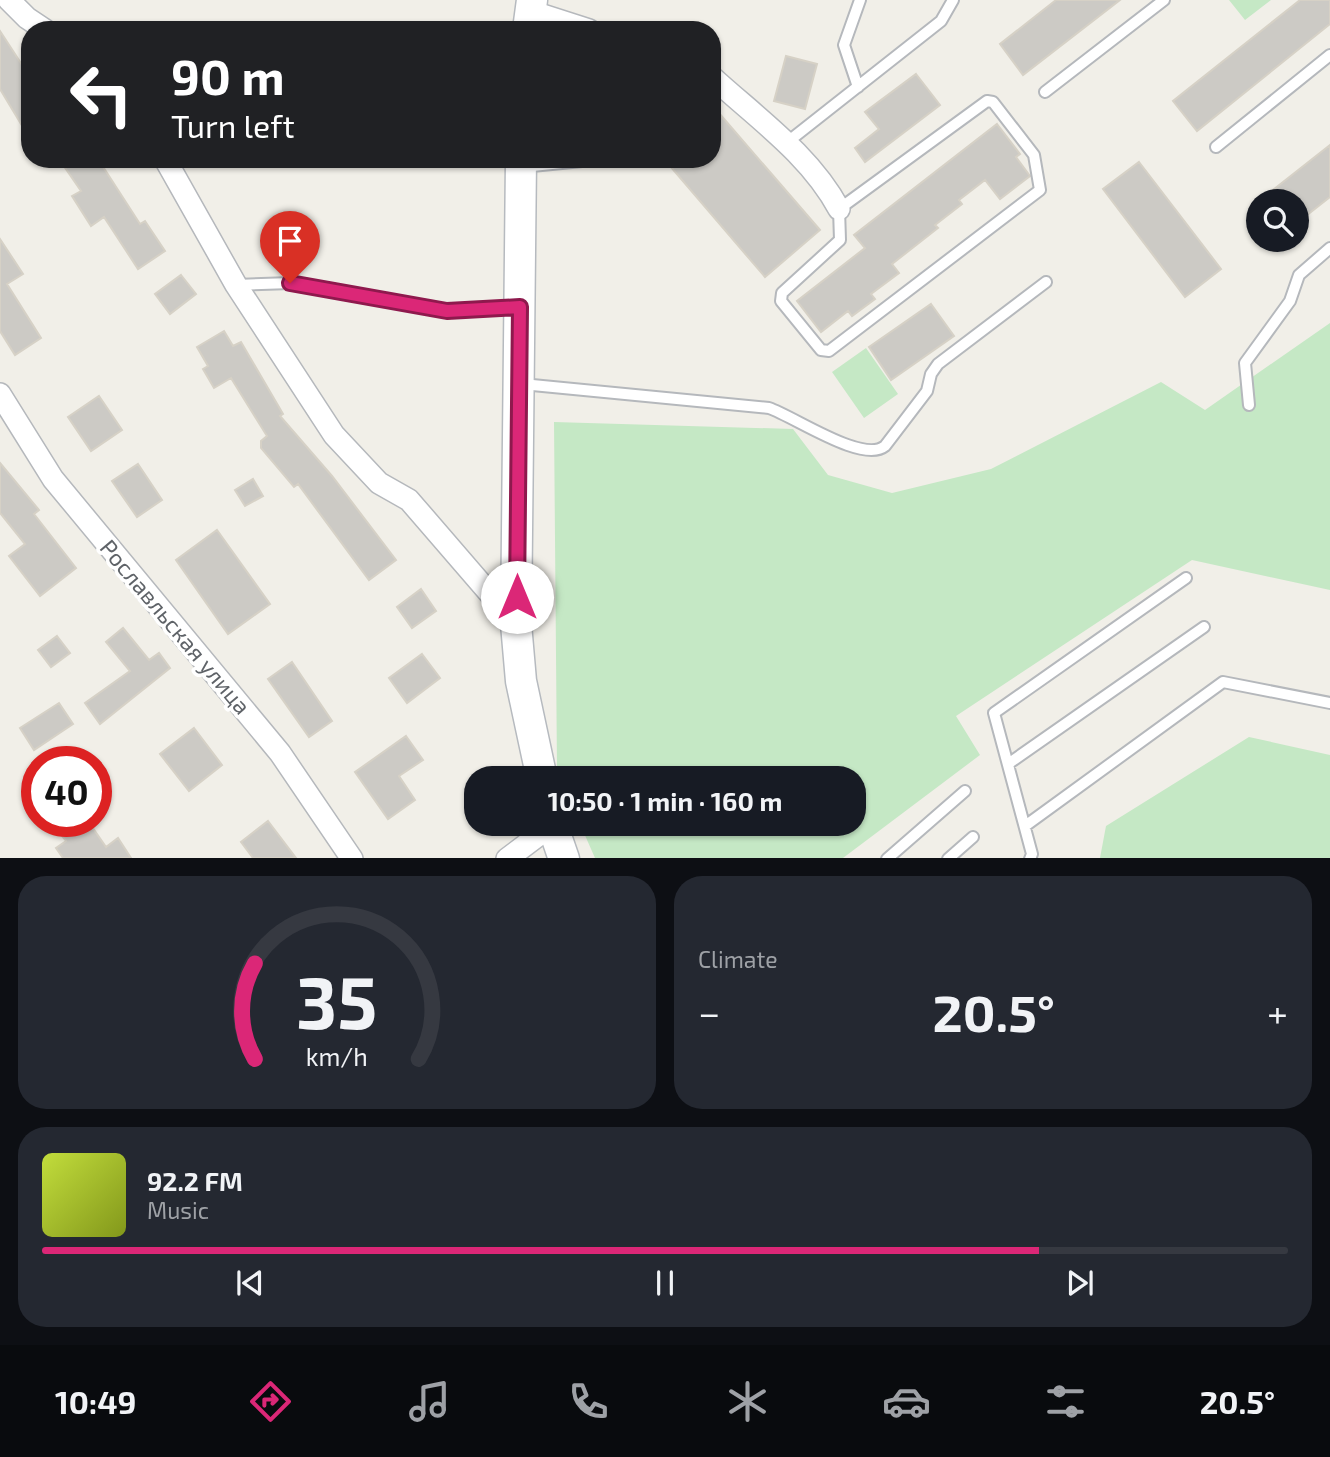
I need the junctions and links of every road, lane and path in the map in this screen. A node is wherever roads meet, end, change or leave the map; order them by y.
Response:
1 (9, 0) edge
2 (860, 0) edge
3 (953, 0) edge
4 (1164, 0) edge
5 (32, 21) edge
6 (1330, 55) edge
7 (721, 85) edge
8 (858, 87) junction
9 (1045, 92) dead end
10 (785, 144) junction
11 (1216, 147) dead end
12 (170, 168) edge
13 (521, 168) edge
14 (839, 209) junction
15 (1330, 248) edge
16 (1046, 282) dead end
17 (236, 285) junction
18 (520, 307) junction
19 (519, 384) junction
20 (0, 394) edge
21 (1249, 405) dead end
22 (1186, 578) dead end
23 (516, 624) junction
24 (1204, 627) dead end
25 (1330, 703) edge
26 (1008, 764) junction
27 (539, 766) edge
28 (965, 791) dead end
29 (1025, 826) junction
30 (537, 836) edge
31 (556, 836) edge
32 (973, 837) dead end
33 (351, 858) edge
34 (508, 858) edge
35 (564, 858) edge
36 (888, 858) edge
37 (949, 858) edge
38 (1030, 858) edge

1 - 5 street
2 - 8 lane
3 - 8 lane
4 - 9 lane
6 - 11 lane
7 - 10 street
8 - 10 lane
10 - 14 street
12 - 17 street
13 - 18 street
14 - 14 lane
15 - 21 lane
16 - 19 lane
17 - 18 lane
17 - 23 street
18 - 19 street
19 - 23 street
20 - 33 street, Рославльская улица
22 - 26 lane
23 - 27 street
24 - 26 lane
25 - 29 lane
26 - 29 lane
28 - 36 lane
29 - 38 lane
30 - 34 street
31 - 35 street
32 - 37 lane

